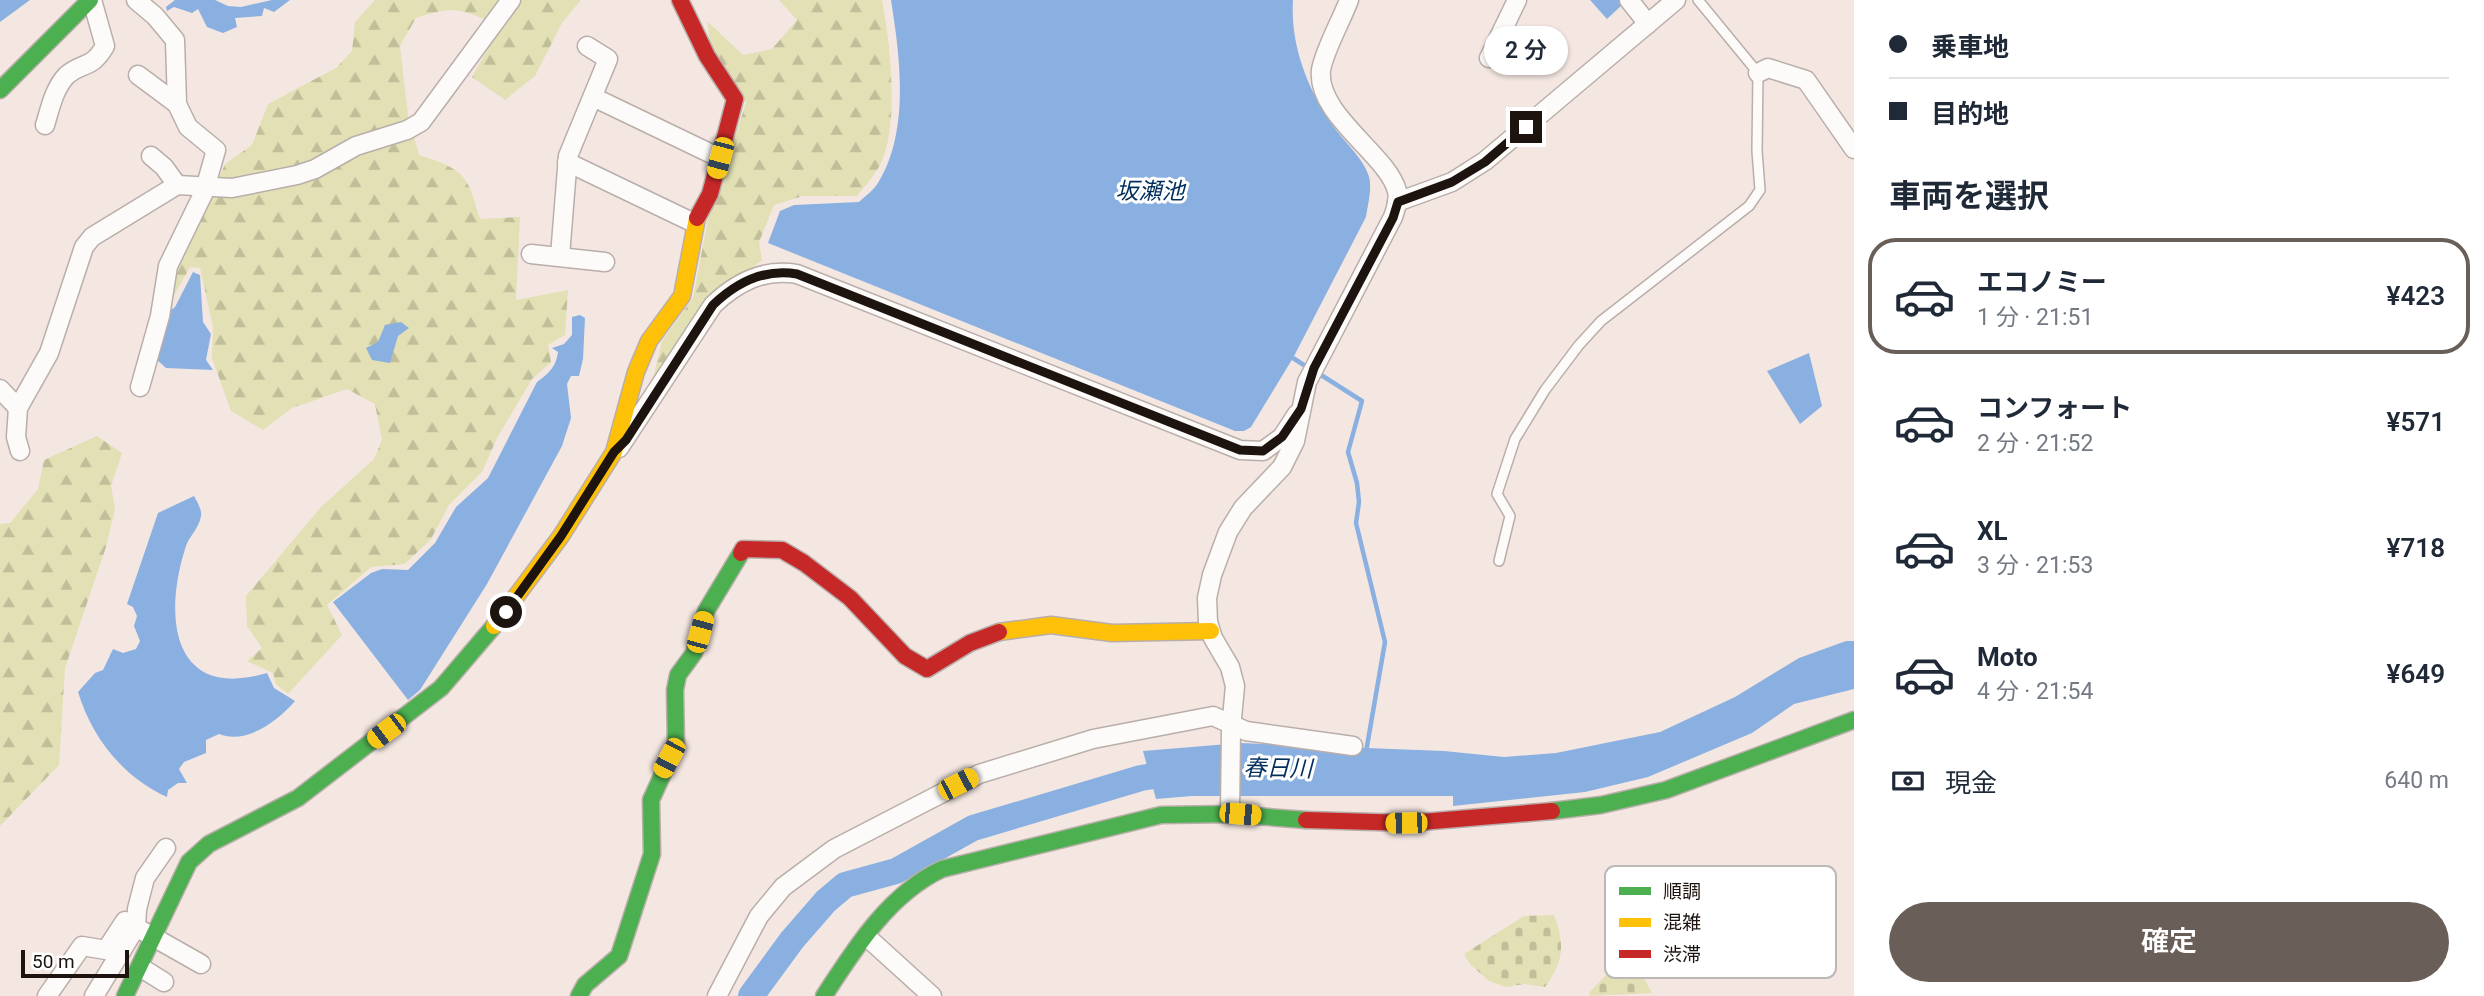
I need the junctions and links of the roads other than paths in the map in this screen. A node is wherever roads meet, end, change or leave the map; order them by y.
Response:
1 (91, 0) edge
2 (136, 0) edge
3 (511, 0) edge
4 (680, 0) edge
5 (1349, 0) edge
6 (1517, 0) edge
7 (1629, 0) edge
8 (1676, 0) edge
9 (1698, 0) edge
10 (1648, 24) junction
11 (587, 46) dead end
12 (1489, 58) dead end
13 (1758, 73) junction
14 (138, 75) dead end
15 (0, 90) edge
16 (593, 97) junction
17 (177, 104) junction
18 (45, 125) dead end
19 (1854, 149) edge
20 (151, 156) dead end
21 (720, 158) junction
22 (567, 162) junction
23 (177, 185) junction
24 (206, 187) junction
25 (1398, 202) junction
26 (694, 223) junction
27 (531, 254) dead end
28 (560, 256) junction
29 (605, 262) dead end
30 (140, 387) dead end
31 (0, 388) edge
32 (18, 408) junction
33 (1301, 409) junction
34 (20, 451) dead end
35 (614, 452) junction
36 (1499, 561) dead end
37 (1211, 631) junction
38 (1854, 720) edge
39 (1231, 725) junction
40 (1353, 746) dead end
41 (1230, 811) junction
42 (166, 848) dead end
43 (136, 927) junction
44 (155, 937) junction
45 (867, 937) junction
46 (201, 964) dead end
47 (140, 967) junction
48 (164, 982) dead end
49 (47, 996) edge
50 (94, 996) edge
51 (125, 996) edge
52 (579, 996) edge
53 (717, 996) edge
54 (824, 996) edge
55 (932, 996) edge

1 - 15 street
1 - 18 street
2 - 17 street
3 - 24 street
4 - 21 street
5 - 25 street
6 - 12 street
7 - 10 street
8 - 10 street
9 - 13 lane
10 - 25 street
11 - 16 street
13 - 19 street
13 - 36 lane
14 - 17 street
16 - 21 street
16 - 22 street
17 - 24 street
20 - 23 street
21 - 26 street
22 - 26 street
22 - 28 street
23 - 24 street
23 - 32 street
24 - 30 street
25 - 33 street
26 - 35 street
27 - 28 street
28 - 29 street
31 - 32 street
32 - 34 street
33 - 35 street
33 - 37 street
35 - 44 street
37 - 39 street
37 - 52 street
38 - 41 street
39 - 40 street
39 - 41 street
39 - 53 street
41 - 45 street
42 - 43 street
43 - 44 street
43 - 49 street
43 - 50 street
44 - 46 street
44 - 47 street
45 - 54 street
45 - 55 street
47 - 48 street
47 - 51 street

